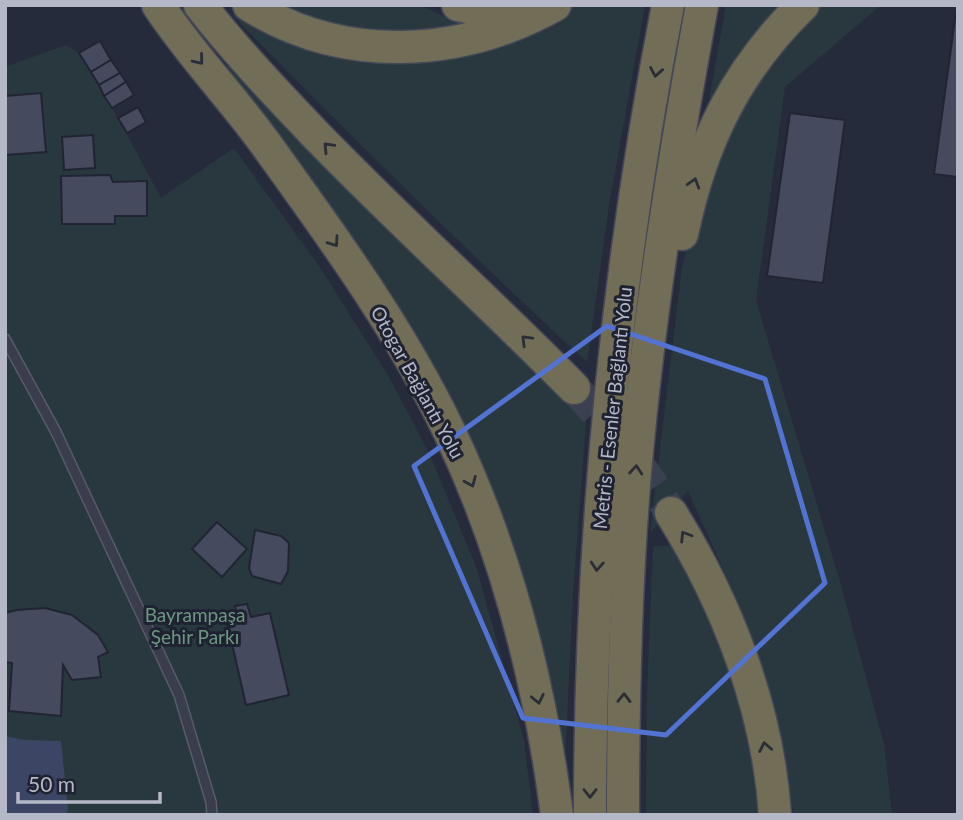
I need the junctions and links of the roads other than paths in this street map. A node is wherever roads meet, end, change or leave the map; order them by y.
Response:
1 (158, 5) edge
2 (200, 5) edge
3 (249, 5) edge
4 (458, 5) edge
5 (553, 5) edge
6 (668, 5) edge
7 (702, 5) edge
8 (803, 5) edge
9 (5, 339) edge
10 (649, 342) junction
11 (574, 388) tunnel mouth
12 (671, 513) tunnel mouth
13 (212, 815) edge
14 (557, 815) edge
15 (590, 815) edge
16 (623, 815) edge
17 (775, 815) edge

1 -> 14 highway, Otogar Bağlantı Yolu
11 -> 2 highway
3 - 5 highway
4 - 5 highway
6 -> 15 highway, Metris - Esenler Bağlantı Yolu
7 - 10 highway, Metris - Esenler Bağlantı Yolu
10 -> 8 highway
9 - 13 lane
16 -> 10 highway, Metris - Esenler Bağlantı Yolu
17 -> 12 highway

